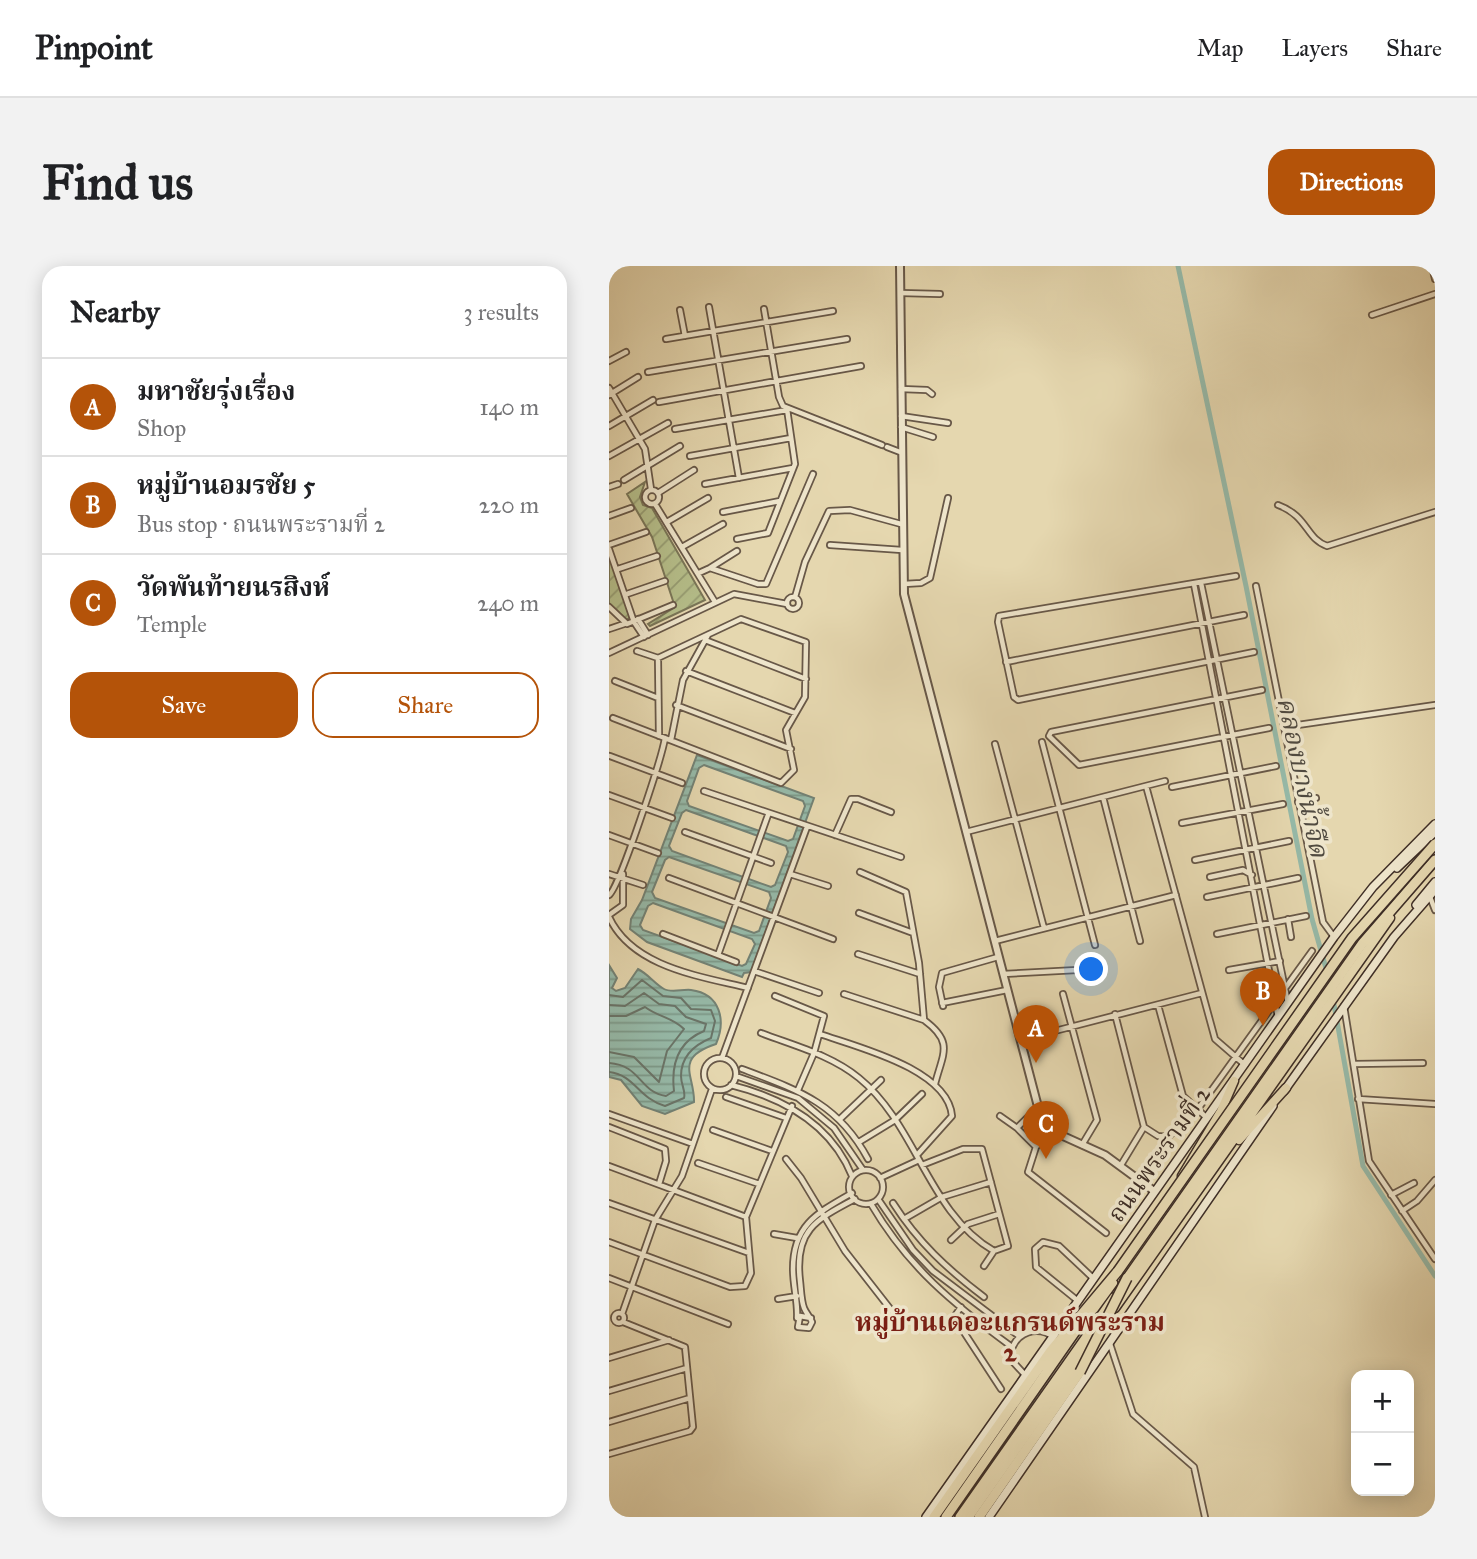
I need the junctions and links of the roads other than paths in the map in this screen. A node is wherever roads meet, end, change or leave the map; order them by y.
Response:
1 (900, 266) edge
2 (1432, 266) edge
3 (1435, 279) edge
4 (900, 293) junction
5 (940, 294) dead end
6 (1435, 295) edge
7 (709, 307) dead end
8 (764, 309) dead end
9 (680, 310) dead end
10 (833, 311) dead end
11 (1372, 315) dead end
12 (766, 323) junction
13 (714, 331) junction
14 (685, 336) junction
15 (847, 339) dead end
16 (666, 340) dead end
17 (626, 352) dead end
18 (770, 352) junction
19 (609, 361) edge
20 (719, 361) junction
21 (861, 366) dead end
22 (648, 372) dead end
23 (638, 377) dead end
24 (775, 381) junction
25 (724, 389) junction
26 (900, 389) junction
27 (610, 392) edge
28 (932, 394) dead end
29 (789, 410) junction
30 (626, 416) junction
31 (900, 416) junction
32 (729, 419) junction
33 (668, 423) dead end
34 (948, 423) dead end
35 (609, 426) edge
36 (900, 427) junction
37 (675, 429) dead end
38 (933, 437) dead end
39 (639, 438) junction
40 (791, 438) junction
41 (680, 446) dead end
42 (734, 448) junction
43 (900, 452) junction
44 (609, 456) edge
45 (690, 456) dead end
46 (649, 465) junction
47 (794, 467) junction
48 (694, 471) dead end
49 (813, 474) dead end
50 (739, 478) junction
51 (624, 480) dead end
52 (618, 484) dead end
53 (705, 484) dead end
54 (609, 487) edge
55 (651, 489) junction
56 (659, 493) junction
57 (708, 498) dead end
58 (949, 498) dead end
59 (781, 501) junction
60 (655, 504) junction
61 (1278, 505) dead end
62 (631, 508) dead end
63 (723, 512) dead end
64 (1435, 512) edge
65 (609, 516) edge
66 (667, 522) junction
67 (723, 524) dead end
68 (901, 524) junction
69 (646, 531) dead end
70 (737, 539) dead end
71 (830, 545) dead end
72 (609, 547) edge
73 (683, 547) junction
74 (737, 551) dead end
75 (902, 551) junction
76 (657, 556) dead end
77 (710, 568) junction
78 (617, 569) junction
79 (699, 573) junction
80 (1236, 576) dead end
81 (665, 581) dead end
82 (904, 584) junction
83 (1198, 584) junction
84 (1256, 586) dead end
85 (627, 594) junction
86 (795, 597) junction
87 (715, 602) junction
88 (787, 604) junction
89 (673, 606) dead end
90 (609, 607) edge
91 (1244, 615) dead end
92 (635, 619) junction
93 (1209, 622) junction
94 (624, 624) junction
95 (1202, 624) junction
96 (609, 628) edge
97 (646, 636) junction
98 (707, 637) junction
99 (637, 652) dead end
100 (1254, 652) dead end
101 (609, 653) edge
102 (658, 658) junction
103 (1217, 660) junction
104 (1006, 662) junction
105 (1210, 662) junction
106 (687, 671) junction
107 (806, 679) junction
108 (615, 681) dead end
109 (1262, 690) dead end
110 (1225, 697) junction
111 (658, 698) junction
112 (1217, 699) junction
113 (676, 705) junction
114 (1435, 705) edge
115 (795, 713) junction
116 (613, 718) dead end
117 (1283, 727) junction
118 (1269, 728) dead end
119 (659, 736) junction
120 (1233, 736) junction
121 (1225, 737) junction
122 (668, 739) junction
123 (1042, 742) dead end
124 (995, 744) dead end
125 (791, 750) junction
126 (610, 756) edge
127 (1276, 765) dead end
128 (1241, 773) junction
129 (657, 774) junction
130 (1232, 775) junction
131 (1165, 781) dead end
132 (683, 783) dead end
133 (1146, 786) junction
134 (1172, 787) dead end
135 (704, 791) dead end
136 (609, 794) edge
137 (1103, 797) junction
138 (1316, 798) dead end
139 (1298, 802) junction
140 (1283, 804) dead end
141 (642, 807) junction
142 (1059, 808) junction
143 (1248, 810) junction
144 (891, 812) dead end
145 (1240, 812) junction
146 (768, 815) junction
147 (671, 818) dead end
148 (1016, 819) junction
149 (1182, 823) dead end
150 (1435, 824) edge
151 (806, 826) junction
152 (685, 832) dead end
153 (1435, 832) edge
154 (965, 833) junction
155 (609, 835) edge
156 (835, 835) junction
157 (1289, 841) dead end
158 (630, 843) junction
159 (1435, 844) edge
160 (1256, 848) junction
161 (1247, 850) junction
162 (658, 853) dead end
163 (901, 857) dead end
164 (753, 858) junction
165 (1195, 860) dead end
166 (1435, 860) edge
167 (771, 863) dead end
168 (1435, 866) edge
169 (860, 872) dead end
170 (609, 874) edge
171 (790, 874) junction
172 (1252, 875) junction
173 (622, 877) junction
174 (669, 877) dead end
175 (1210, 877) dead end
176 (1298, 878) dead end
177 (1435, 882) edge
178 (643, 885) dead end
179 (1264, 885) junction
180 (828, 886) dead end
181 (1255, 887) junction
182 (1432, 893) edge
183 (609, 895) edge
184 (1176, 895) junction
185 (1207, 897) dead end
186 (736, 904) junction
187 (1359, 904) junction
188 (1131, 905) junction
189 (1435, 910) edge
190 (859, 913) dead end
191 (1306, 916) dead end
192 (1087, 917) junction
193 (609, 918) edge
194 (772, 918) junction
195 (1288, 919) junction
196 (1272, 923) junction
197 (1262, 925) junction
198 (1044, 928) junction
199 (914, 933) junction
200 (663, 934) dead end
201 (1217, 934) dead end
202 (1291, 937) dead end
203 (1394, 937) junction
204 (833, 939) dead end
205 (1140, 940) dead end
206 (1331, 940) junction
207 (994, 941) junction
208 (1095, 945) dead end
209 (1312, 951) dead end
210 (858, 954) dead end
211 (717, 955) junction
212 (998, 957) junction
213 (1280, 961) junction
214 (736, 962) dead end
215 (1270, 964) junction
216 (1096, 969) dead end
217 (1229, 970) dead end
218 (754, 971) junction
219 (920, 974) junction
220 (1003, 974) junction
221 (1283, 975) junction
222 (1272, 978) junction
223 (748, 988) junction
224 (1285, 988) junction
225 (1007, 990) junction
226 (819, 993) dead end
227 (1202, 993) junction
228 (843, 994) dead end
229 (1063, 994) dead end
230 (775, 996) dead end
231 (1276, 1000) junction
232 (1288, 1003) junction
233 (1158, 1004) junction
234 (1342, 1008) junction
235 (1115, 1014) junction
236 (1278, 1018) junction
237 (924, 1020) junction
238 (1071, 1026) junction
239 (761, 1033) dead end
240 (820, 1034) junction
241 (1020, 1040) junction
242 (814, 1053) junction
243 (722, 1058) junction
244 (1237, 1058) junction
245 (1423, 1063) dead end
246 (1354, 1064) junction
247 (1245, 1065) junction
248 (742, 1069) dead end
249 (736, 1076) junction
250 (880, 1080) dead end
251 (1234, 1081) junction
252 (935, 1084) junction
253 (731, 1085) junction
254 (712, 1088) junction
255 (870, 1088) junction
256 (1286, 1088) junction
257 (798, 1090) junction
258 (922, 1094) dead end
259 (726, 1097) dead end
260 (1358, 1099) junction
261 (1435, 1104) edge
262 (792, 1106) junction
263 (1038, 1107) junction
264 (1198, 1109) junction
265 (609, 1114) edge
266 (1000, 1116) dead end
267 (786, 1118) junction
268 (1207, 1118) junction
269 (840, 1119) junction
270 (895, 1120) junction
271 (609, 1127) edge
272 (1144, 1127) junction
273 (1017, 1128) junction
274 (713, 1130) dead end
275 (1052, 1131) junction
276 (858, 1142) junction
277 (693, 1144) junction
278 (1082, 1145) junction
279 (1035, 1147) junction
280 (772, 1151) junction
281 (786, 1159) dead end
282 (867, 1159) dead end
283 (919, 1160) junction
284 (698, 1163) dead end
285 (1121, 1165) junction
286 (609, 1166) edge
287 (863, 1170) junction
288 (852, 1176) junction
289 (880, 1178) junction
290 (1435, 1180) edge
291 (992, 1182) junction
292 (1183, 1183) junction
293 (1414, 1183) dead end
294 (659, 1184) junction
295 (759, 1184) junction
296 (671, 1189) junction
297 (1199, 1189) junction
298 (1154, 1191) junction
299 (852, 1193) junction
300 (1391, 1195) junction
301 (941, 1197) junction
302 (855, 1199) junction
303 (878, 1199) junction
304 (609, 1203) edge
305 (893, 1203) dead end
306 (871, 1204) junction
307 (1402, 1211) junction
308 (822, 1213) junction
309 (999, 1214) junction
310 (746, 1217) junction
311 (904, 1219) junction
312 (655, 1220) junction
313 (965, 1229) junction
314 (1106, 1233) dead end
315 (774, 1234) dead end
316 (799, 1239) junction
317 (951, 1240) dead end
318 (609, 1242) edge
319 (994, 1251) junction
320 (749, 1253) junction
321 (643, 1254) junction
322 (1435, 1259) edge
323 (983, 1266) dead end
324 (1118, 1271) junction
325 (609, 1278) edge
326 (1128, 1278) junction
327 (1095, 1280) junction
328 (632, 1286) junction
329 (799, 1296) junction
330 (984, 1297) dead end
331 (778, 1299) dead end
332 (1079, 1302) junction
333 (961, 1307) junction
334 (622, 1314) junction
335 (895, 1315) dead end
336 (811, 1318) junction
337 (612, 1319) edge
338 (797, 1319) junction
339 (623, 1322) junction
340 (728, 1324) dead end
341 (1020, 1336) junction
342 (1054, 1337) junction
343 (670, 1340) junction
344 (1110, 1344) junction
345 (1012, 1347) junction
346 (609, 1358) edge
347 (687, 1368) junction
348 (1026, 1376) junction
349 (1000, 1388) dead end
350 (609, 1391) edge
351 (690, 1398) junction
352 (609, 1422) edge
353 (609, 1454) edge
354 (926, 1517) edge
355 (934, 1517) edge
356 (947, 1517) edge
357 (960, 1517) edge
358 (969, 1517) edge
359 (979, 1517) edge
360 (989, 1517) edge
361 (1205, 1517) edge

1 - 4 street
2 - 3 street
4 - 5 street
4 - 26 street
6 - 11 street
7 - 13 street
8 - 12 street
9 - 14 street
10 - 12 street
12 - 13 street
12 - 18 street
13 - 14 street
13 - 20 street
14 - 16 street
15 - 18 street
17 - 19 street
18 - 20 street
18 - 24 street
20 - 22 street
20 - 25 street
21 - 24 street
23 - 27 street
24 - 25 street
24 - 29 street
25 - 30 street
25 - 32 street
26 - 28 street
26 - 31 street
27 - 30 street
29 - 32 street
29 - 40 street
29 - 43 street
30 - 35 street
30 - 39 street
31 - 34 street
31 - 36 street
32 - 37 street
32 - 42 street
33 - 39 street
36 - 38 street
36 - 43 street
39 - 44 street
39 - 46 street
40 - 42 street
40 - 47 street
41 - 46 street
42 - 45 street
42 - 50 street
43 - 68 street
46 - 51 street
46 - 55 street
47 - 50 street
47 - 59 street
48 - 56 street
49 - 77 street
50 - 53 street
52 - 54 street
55 - 56 street
55 - 60 street
56 - 60 street
57 - 66 street
58 - 82 street
59 - 63 street
59 - 70 street
60 - 66 street
61 - 64 street
62 - 65 street
66 - 73 street
67 - 73 street
68 - 75 street
68 - 86 street
69 - 72 street
71 - 75 street
72 - 78 street
73 - 79 street
74 - 77 street
75 - 82 street
76 - 78 street
77 - 79 street
78 - 85 street
79 - 87 street
80 - 83 street
81 - 85 street
82 - 154 street
83 - 93 street
83 - 95 street
83 - 104 street
84 - 117 street
85 - 92 street
86 - 88 street
86 - 88 street
87 - 88 street
87 - 97 street
89 - 92 street
90 - 94 street
91 - 93 street
92 - 94 street
92 - 97 street
93 - 95 street
93 - 103 street
94 - 96 street
95 - 104 street
95 - 105 street
97 - 101 street
98 - 102 street
98 - 106 street
98 - 107 street
98 - 107 street
99 - 102 street
100 - 103 street
102 - 111 street
103 - 105 street
103 - 110 street
104 - 105 street
105 - 112 street
106 - 113 street
106 - 115 street
107 - 115 street
108 - 111 street
109 - 110 street
110 - 112 street
110 - 120 street
111 - 119 street
112 - 121 street
112 - 121 street
113 - 122 street
113 - 125 street
114 - 117 street
115 - 125 street
116 - 119 street
117 - 139 street
118 - 120 street
119 - 122 street
120 - 121 street
120 - 128 street
121 - 130 street
122 - 125 street
122 - 129 street
123 - 142 street
124 - 148 street
126 - 129 street
127 - 128 street
128 - 130 street
128 - 143 street
129 - 132 street
129 - 141 street
130 - 134 street
130 - 145 street
131 - 133 street
133 - 137 street
133 - 184 street
135 - 146 street
136 - 141 street
137 - 142 street
137 - 188 street
138 - 139 street
139 - 206 street
140 - 143 street
141 - 147 street
141 - 158 street
142 - 148 street
142 - 192 street
143 - 145 street
143 - 160 street
144 - 156 street
145 - 149 street
145 - 161 street
146 - 151 street
146 - 164 street
148 - 154 street
148 - 198 street
150 - 187 main road, ถนนพระรามที่ 2
151 - 156 street
151 - 171 street
152 - 164 street
153 - 187 main road
154 - 207 street
155 - 158 street
156 - 163 street
157 - 160 street
158 - 162 street
158 - 173 street
159 - 292 highway, ถนนพระรามที่ 2, bridge
159 - 324 highway, bridge
160 - 161 street
160 - 179 street
161 - 165 street
161 - 172 street
164 - 167 street
164 - 186 street
166 - 326 highway
168 - 297 highway
169 - 199 street
170 - 173 street
171 - 180 street
171 - 194 street
172 - 175 street
172 - 181 street
173 - 178 street
173 - 183 street
173 - 193 street
174 - 186 street
176 - 179 street
177 - 203 main road
179 - 181 street
179 - 196 street
181 - 185 street
181 - 197 street
182 - 189 street
182 - 203 main road
184 - 188 street
184 - 227 street
186 - 194 street
186 - 211 street
187 - 206 main road, ถนนพระรามที่ 2
188 - 192 street
188 - 205 street
190 - 199 street
191 - 195 street
192 - 198 street
192 - 208 street
193 - 223 street
194 - 204 street
194 - 218 street
195 - 196 street
195 - 202 street
196 - 197 street
196 - 213 street
197 - 201 street
197 - 215 street
198 - 207 street
199 - 219 street
200 - 211 street
203 - 234 main road
206 - 232 main road, ถนนพระรามที่ 2
207 - 212 street
209 - 224 street
210 - 219 street
211 - 214 street
212 - 220 street
212 - 225 street
213 - 215 street
213 - 221 street
215 - 217 street
215 - 222 street
216 - 220 street
218 - 223 street
218 - 226 street
219 - 237 street
220 - 225 street
221 - 222 street
221 - 224 street
222 - 231 street
223 - 243 street
224 - 231 street
224 - 232 street
225 - 241 street
227 - 233 street
227 - 244 street
228 - 237 street
229 - 238 street
230 - 240 street
231 - 236 street
231 - 244 street
232 - 236 main road, ถนนพระรามที่ 2
233 - 235 street
233 - 264 street
234 - 246 street
234 - 256 main road
235 - 238 street
235 - 272 street
236 - 247 main road, ถนนพระรามที่ 2
237 - 252 street
238 - 241 street
238 - 278 street
239 - 242 street
240 - 242 street
240 - 252 street
241 - 263 street
242 - 255 street
242 - 257 street
243 - 249 street
243 - 254 street
244 - 247 street
244 - 264 street
245 - 246 street
246 - 260 street
247 - 251 main road, ถนนพระรามที่ 2
248 - 257 street
249 - 253 street
249 - 287 street
250 - 255 street
251 - 268 main road, ถนนพระรามที่ 2
251 - 292 highway
252 - 283 street
253 - 254 street
253 - 262 street
254 - 277 street
255 - 269 street
255 - 270 street
256 - 297 highway
256 - 344 main road
257 - 269 street
258 - 270 street
259 - 267 street
260 - 261 street
260 - 300 street
262 - 267 street
262 - 288 street
263 - 273 street
263 - 275 street
264 - 268 street
264 - 272 street
265 - 277 street
266 - 273 street
267 - 280 street
268 - 298 main road, ถนนพระรามที่ 2
269 - 276 street
270 - 276 street
270 - 283 street
271 - 294 street
272 - 285 street
273 - 279 street
274 - 280 street
275 - 278 street
275 - 279 street
276 - 282 street
277 - 296 street
278 - 285 street
279 - 314 street
280 - 295 street
281 - 308 street
283 - 289 street
283 - 291 street
283 - 301 street
284 - 295 street
285 - 298 street
286 - 294 street
287 - 288 street
287 - 289 street
288 - 299 street
289 - 303 street
290 - 307 street
291 - 301 street
291 - 309 street
292 - 356 highway, ถนนพระรามที่ 2
293 - 300 street
294 - 296 street
295 - 310 street
296 - 310 street
296 - 312 street
297 - 358 highway
298 - 327 main road, ถนนพระรามที่ 2
299 - 302 street
299 - 308 street
300 - 307 street
301 - 311 street
301 - 313 street
302 - 306 street
302 - 308 street
303 - 306 street
303 - 341 street
304 - 312 street
305 - 311 street
306 - 333 street
307 - 322 street
308 - 316 street
308 - 335 street
309 - 313 street
309 - 319 street
310 - 320 street
311 - 330 street
312 - 320 street
312 - 321 street
313 - 317 street
313 - 319 street
315 - 316 street
316 - 329 street
318 - 321 street
319 - 323 street
320 - 321 street
321 - 328 street
324 - 355 highway
324 - 356 highway
325 - 328 street
326 - 357 highway, bridge
326 - 359 highway, bridge
327 - 332 main road, ถนนพระรามที่ 2
327 - 332 street
328 - 334 street
328 - 340 street
329 - 331 street
329 - 336 street
329 - 338 street
332 - 342 main road, ถนนพระรามที่ 2
333 - 345 street
333 - 349 street
334 - 337 street
334 - 339 street
336 - 338 street
336 - 338 street
337 - 339 street
339 - 343 street
341 - 342 street
341 - 345 street
342 - 348 main road, ถนนพระรามที่ 2
343 - 346 street
343 - 347 street
344 - 360 main road
344 - 361 street
345 - 348 street
347 - 350 street
347 - 351 street
348 - 354 main road, ถนนพระรามที่ 2
351 - 352 street
351 - 353 street

